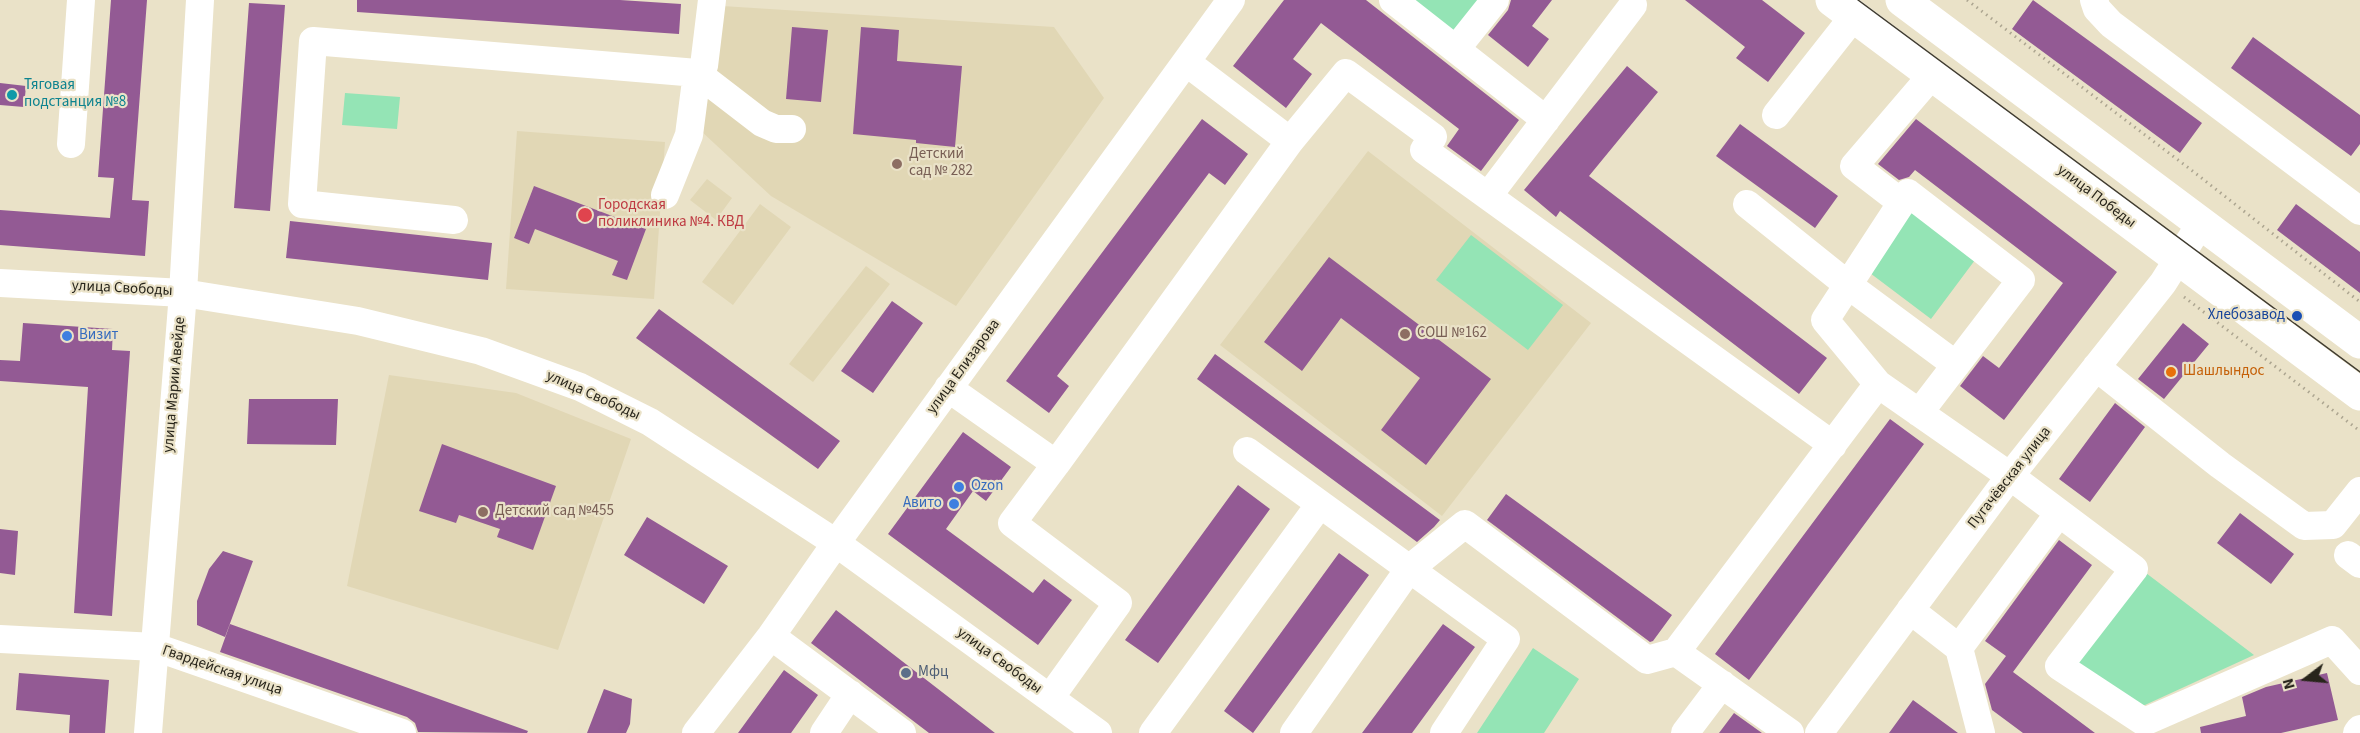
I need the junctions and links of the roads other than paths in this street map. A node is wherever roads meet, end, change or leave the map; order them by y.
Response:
1 (81, 0) edge
2 (200, 0) edge
3 (712, 0) edge
4 (1232, 0) edge
5 (1393, 0) edge
6 (1495, 0) edge
7 (1902, 0) edge
8 (2094, 0) edge
9 (1633, 5) dead end
10 (1843, 8) edge
11 (1456, 49) junction
12 (1186, 62) junction
13 (697, 73) junction
14 (1932, 75) junction
15 (1776, 115) dead end
16 (1546, 120) junction
17 (792, 129) dead end
18 (1290, 141) junction
19 (71, 144) dead end
20 (665, 195) dead end
21 (1488, 196) junction
22 (1902, 202) junction
23 (1747, 204) dead end
24 (2360, 211) edge
25 (454, 220) dead end
26 (2201, 223) junction
27 (2178, 258) junction
28 (0, 283) edge
29 (1848, 285) junction
30 (183, 292) junction
31 (2360, 342) edge
32 (1956, 365) junction
33 (2096, 367) junction
34 (1878, 384) junction
35 (948, 388) junction
36 (2360, 394) edge
37 (1919, 413) junction
38 (1833, 445) junction
39 (1247, 452) dead end
40 (1056, 464) junction
41 (2010, 476) junction
42 (2360, 491) edge
43 (1320, 504) junction
44 (2059, 513) junction
45 (836, 543) junction
46 (1409, 569) junction
47 (1910, 610) junction
48 (771, 636) junction
49 (0, 639) edge
50 (154, 647) junction
51 (1959, 648) junction
52 (1676, 652) junction
53 (2360, 671) edge
54 (1722, 684) junction
55 (850, 694) junction
56 (1050, 698) junction
57 (2140, 727) edge
58 (2360, 729) edge
59 (148, 733) edge
60 (402, 733) edge
61 (696, 733) edge
62 (824, 733) edge
63 (902, 733) edge
64 (1098, 733) edge
65 (1153, 733) edge
66 (1294, 733) edge
67 (1444, 733) edge
68 (1685, 733) edge
69 (1790, 733) edge
70 (1819, 733) edge
71 (1981, 733) edge
72 (2357, 733) edge

1 - 19 street
2 - 30 street, улица Марии Авейде
3 - 13 street
4 - 12 street, улица Елизарова
5 - 11 street
6 - 11 street
7 - 26 main road
8 - 24 street
9 - 16 street
10 - 14 main road, улица Победы
10 - 15 street
11 - 16 street
12 - 18 street
12 - 35 street, улица Елизарова
13 - 17 street
13 - 20 street
13 - 25 street
14 - 22 street
14 - 27 main road, улица Победы
16 - 21 street
18 - 21 street
18 - 40 street
21 - 38 street
22 - 29 street
22 - 32 street
23 - 29 street
26 - 27 street, Пугачёвская улица
26 - 31 main road
27 - 33 street, Пугачёвская улица
27 - 36 main road, улица Победы
28 - 30 street, улица Свободы
29 - 32 street
29 - 34 street
30 - 45 street, улица Свободы
30 - 50 street, улица Марии Авейде
32 - 37 street
33 - 41 street, Пугачёвская улица
33 - 42 street
34 - 37 street
34 - 38 street
35 - 40 street
35 - 45 street, улица Елизарова
37 - 41 street
38 - 52 street
39 - 43 street
40 - 56 street
41 - 44 street
41 - 47 street, Пугачёвская улица
43 - 46 street
43 - 65 street
44 - 51 street
44 - 57 street
45 - 48 street, улица Елизарова
45 - 56 street, улица Свободы
46 - 52 street
46 - 66 street
46 - 67 street
47 - 51 street
47 - 70 street, Пугачёвская улица
48 - 55 street
48 - 61 street, улица Елизарова
49 - 50 street, Гвардейская улица
50 - 59 street, улица Марии Авейде
50 - 60 street, Гвардейская улица
51 - 71 street
52 - 54 street
53 - 57 street
54 - 68 street
54 - 69 street
55 - 62 street
55 - 63 street
56 - 64 street, улица Свободы
58 - 72 street

